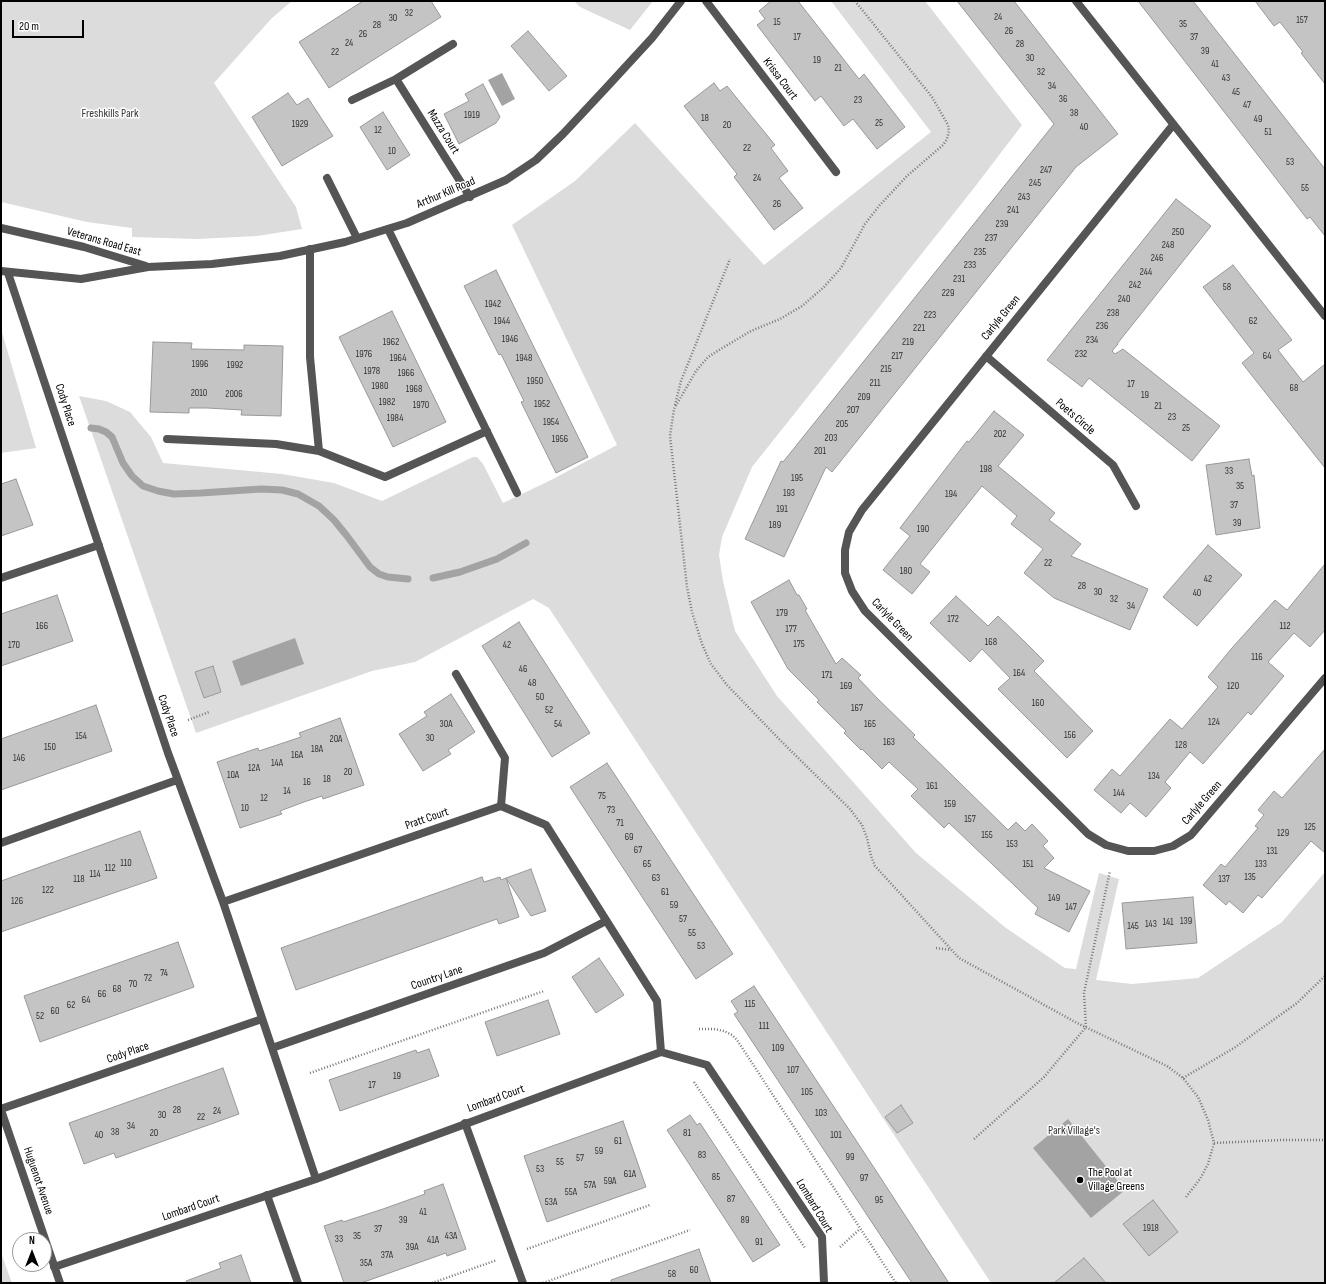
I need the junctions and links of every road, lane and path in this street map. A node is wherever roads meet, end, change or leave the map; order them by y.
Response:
1 (681, 1) edge
2 (706, 1) edge
3 (1076, 1) edge
4 (453, 44) dead end
5 (396, 79) junction
6 (352, 100) dead end
7 (1173, 125) junction
8 (836, 172) dead end
9 (327, 178) dead end
10 (470, 197) junction
11 (1, 228) edge
12 (388, 229) junction
13 (357, 238) junction
14 (310, 249) junction
15 (730, 259) dead end
16 (148, 267) junction
17 (5, 272) edge
18 (1325, 316) edge
19 (986, 356) junction
20 (674, 409) dead end
21 (487, 432) junction
22 (167, 439) dead end
23 (319, 451) junction
24 (517, 493) dead end
25 (1136, 506) dead end
26 (98, 546) junction
27 (1, 578) edge
28 (456, 674) dead end
29 (1325, 678) edge
30 (209, 712) dead end
31 (188, 720) dead end
32 (177, 780) junction
33 (501, 806) junction
34 (1, 843) edge
35 (1110, 871) dead end
36 (222, 902) junction
37 (606, 921) junction
38 (936, 948) dead end
39 (952, 950) dead end
40 (1325, 976) edge
41 (544, 991) dead end
42 (262, 1019) junction
43 (699, 1029) dead end
44 (272, 1048) junction
45 (661, 1052) junction
46 (310, 1073) dead end
47 (1183, 1078) dead end
48 (694, 1082) dead end
49 (1, 1110) edge
50 (466, 1123) junction
51 (974, 1139) dead end
52 (1214, 1143) dead end
53 (316, 1179) junction
54 (267, 1195) junction
55 (1186, 1197) dead end
56 (650, 1205) dead end
57 (860, 1229) junction
58 (690, 1230) dead end
59 (549, 1241) dead end
60 (838, 1248) dead end
61 (809, 1253) dead end
62 (54, 1267) junction
63 (477, 1267) dead end
64 (60, 1283) edge
65 (298, 1283) edge
66 (432, 1283) edge
67 (523, 1283) edge
68 (543, 1283) edge
69 (824, 1283) edge
70 (896, 1283) edge

1 - 10 street, Arthur Kill Road
2 - 8 street, Krissa Court
3 - 7 street
4 - 5 street
5 - 6 street
5 - 10 street, Mazza Court
7 - 18 street
7 - 19 street, Carlyle Green
9 - 13 street
10 - 12 street, Arthur Kill Road
11 - 16 street, Veterans Road East
12 - 13 street, Arthur Kill Road
12 - 21 street
13 - 14 street, Arthur Kill Road
14 - 16 street, Arthur Kill Road
14 - 23 street
15 - 20 path
16 - 17 street, Veterans Road East
17 - 26 street, Cody Place
19 - 25 street, Poets Circle
19 - 29 street, Carlyle Green
21 - 23 street
21 - 24 street
22 - 23 street
26 - 27 street
26 - 32 street, Cody Place
28 - 33 street
30 - 31 path
32 - 34 street
32 - 36 street, Cody Place
33 - 36 street, Pratt Court
33 - 37 street
35 - 51 path
36 - 42 street, Cody Place
37 - 44 street, Country Lane
37 - 45 street
38 - 39 path
40 - 47 path
41 - 46 path
42 - 44 street, Cody Place
42 - 49 street, Cody Place
43 - 57 path
44 - 53 street, Cody Place
45 - 50 street, Lombard Court
45 - 69 street, Lombard Court
48 - 61 path
49 - 62 street, Huguenot Avenue
50 - 53 street, Lombard Court
50 - 67 street
52 - 55 path
53 - 54 street, Lombard Court
54 - 62 street, Lombard Court
54 - 65 street
56 - 59 path
57 - 60 path
57 - 70 path
58 - 68 path
62 - 64 street, Huguenot Avenue
63 - 66 path

